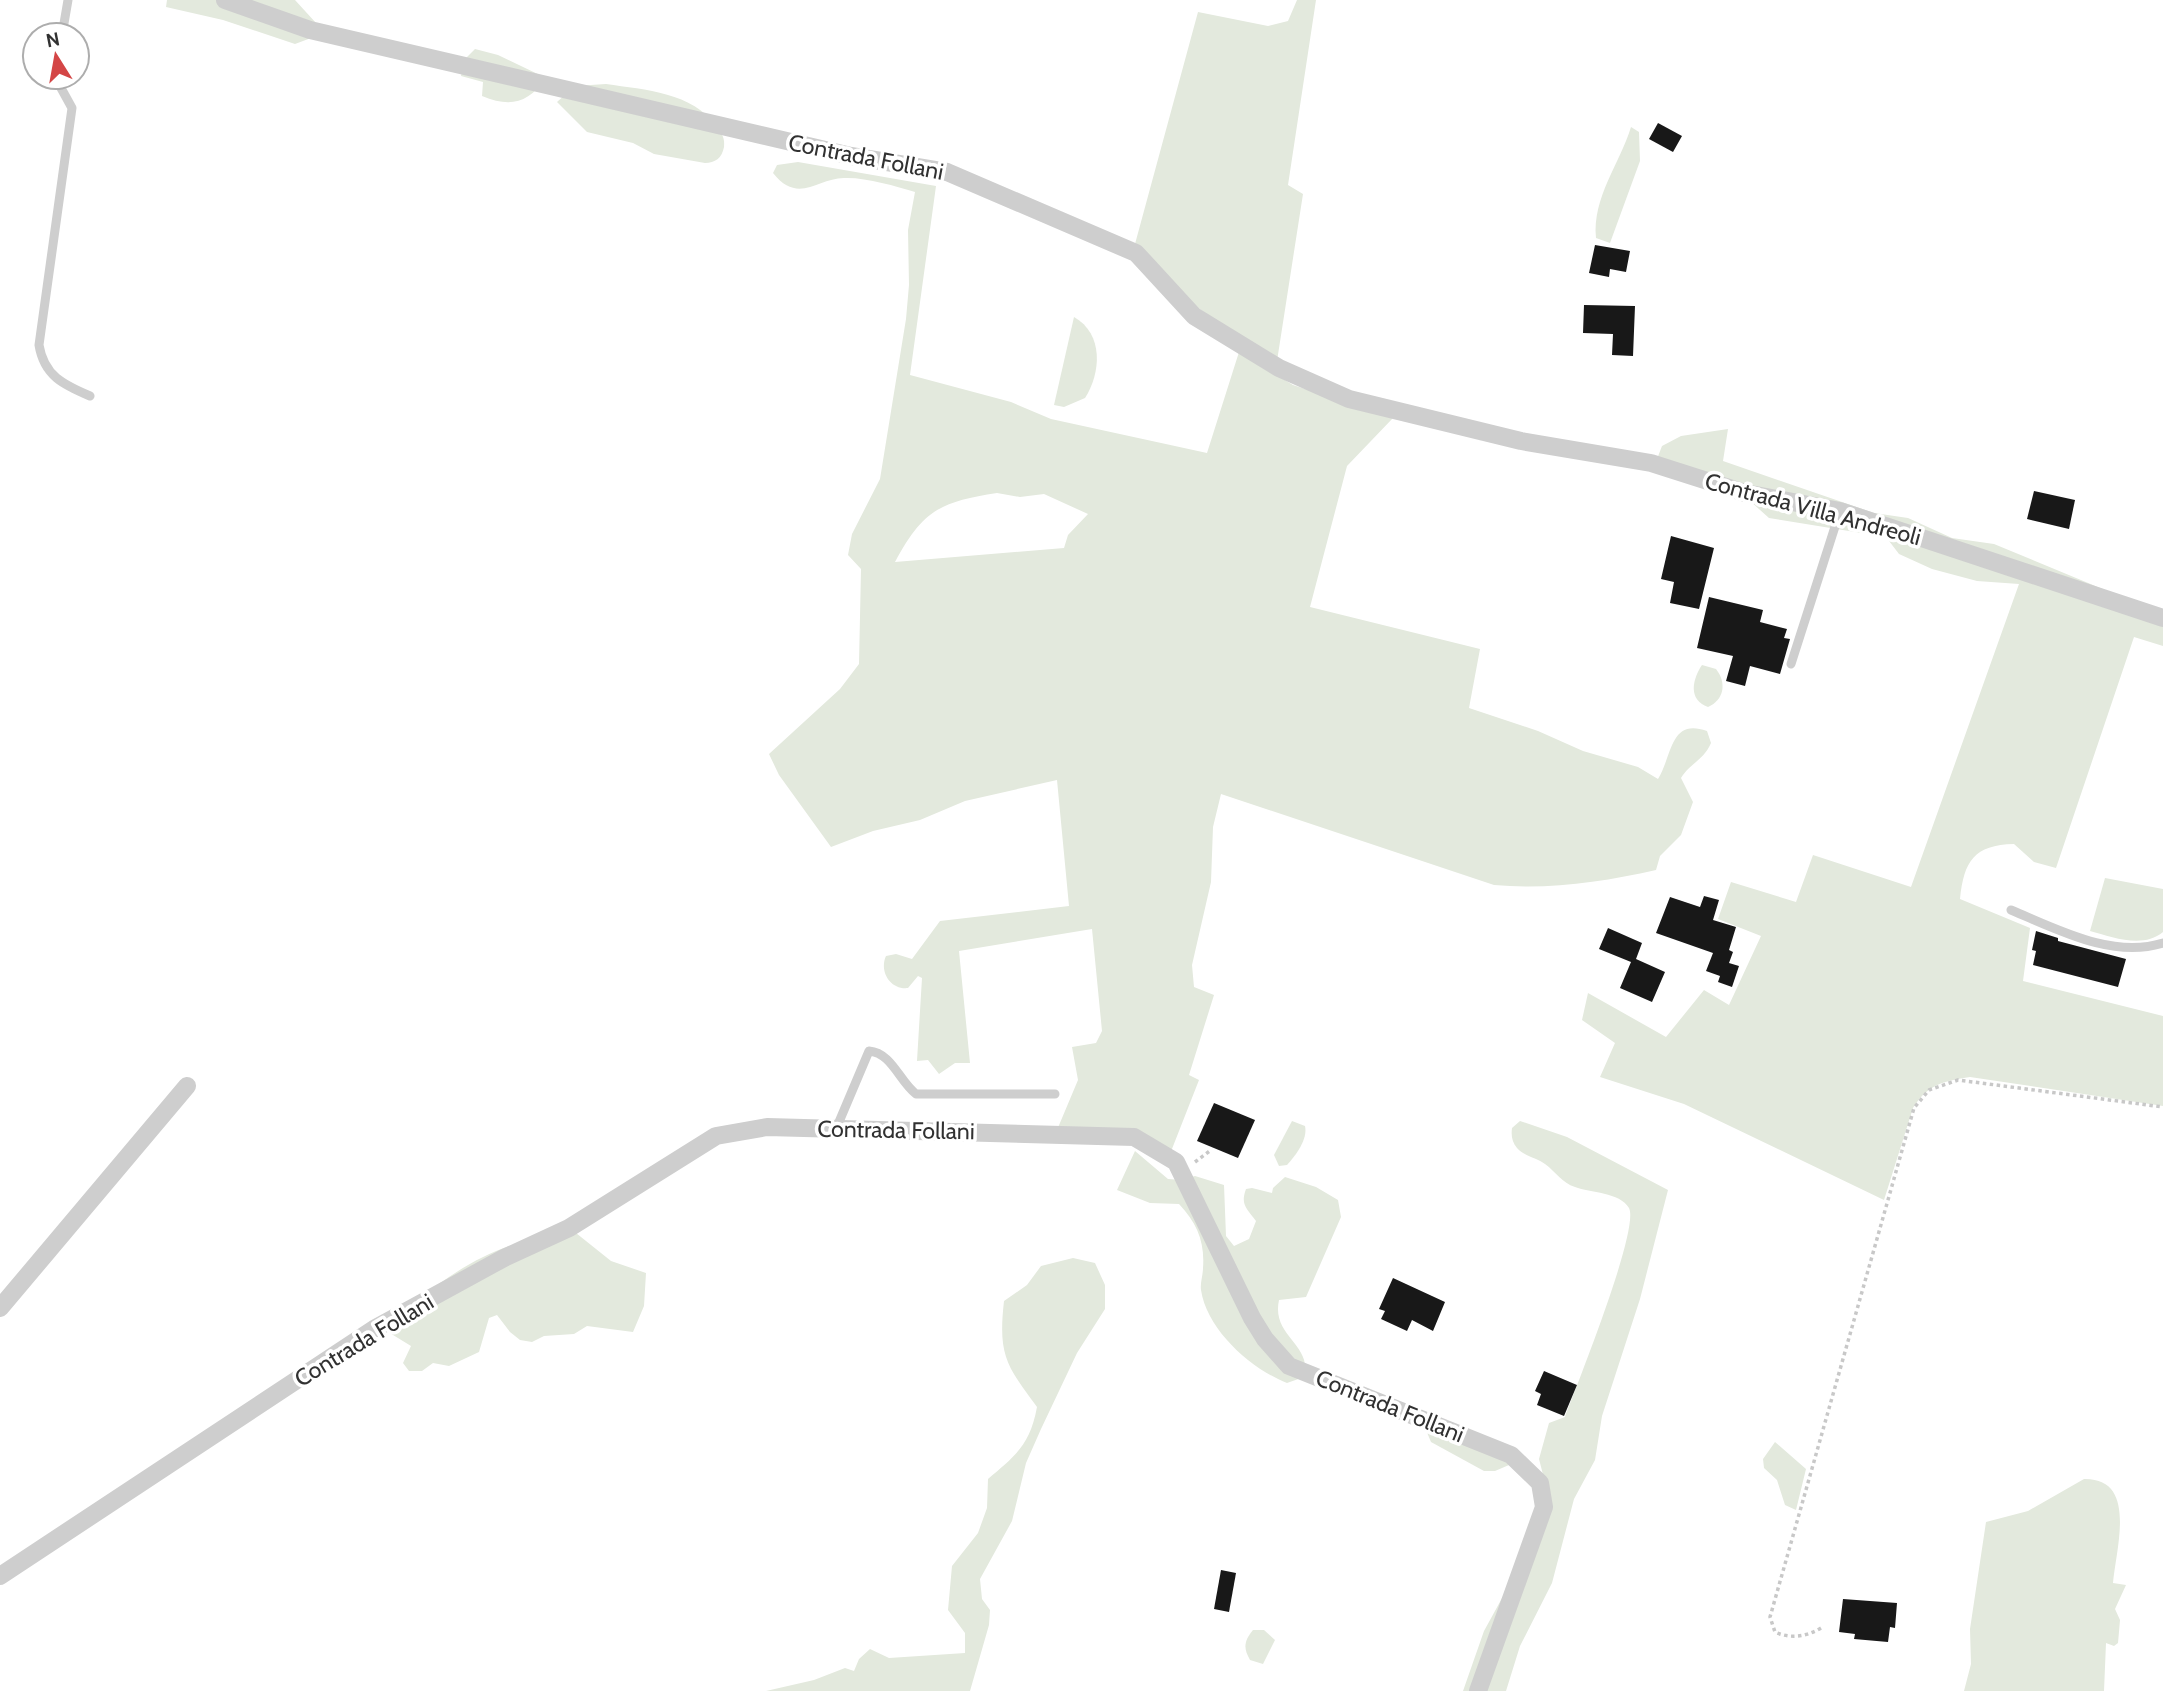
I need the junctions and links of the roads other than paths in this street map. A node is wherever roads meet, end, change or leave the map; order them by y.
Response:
1 (68, 0) edge
2 (225, 0) edge
3 (64, 21) edge
4 (63, 91) edge
5 (90, 396) dead end
6 (1456, 425) joint
7 (1840, 511) junction
8 (2163, 618) edge
9 (1791, 664) dead end
10 (2011, 911) dead end
11 (2163, 943) edge
12 (187, 1086) dead end
13 (1055, 1094) dead end
14 (836, 1129) junction
15 (0, 1308) edge
16 (0, 1576) edge
17 (1478, 1691) edge

1 - 3 lane
2 - 6 street, Contrada Follani
4 - 5 lane
6 - 7 street, Contrada Villa Andreoli
7 - 8 street, Contrada Villa Andreoli
7 - 9 lane
10 - 11 lane
12 - 15 street
13 - 14 lane
14 - 16 street, Contrada Follani
14 - 17 street, Contrada Follani

